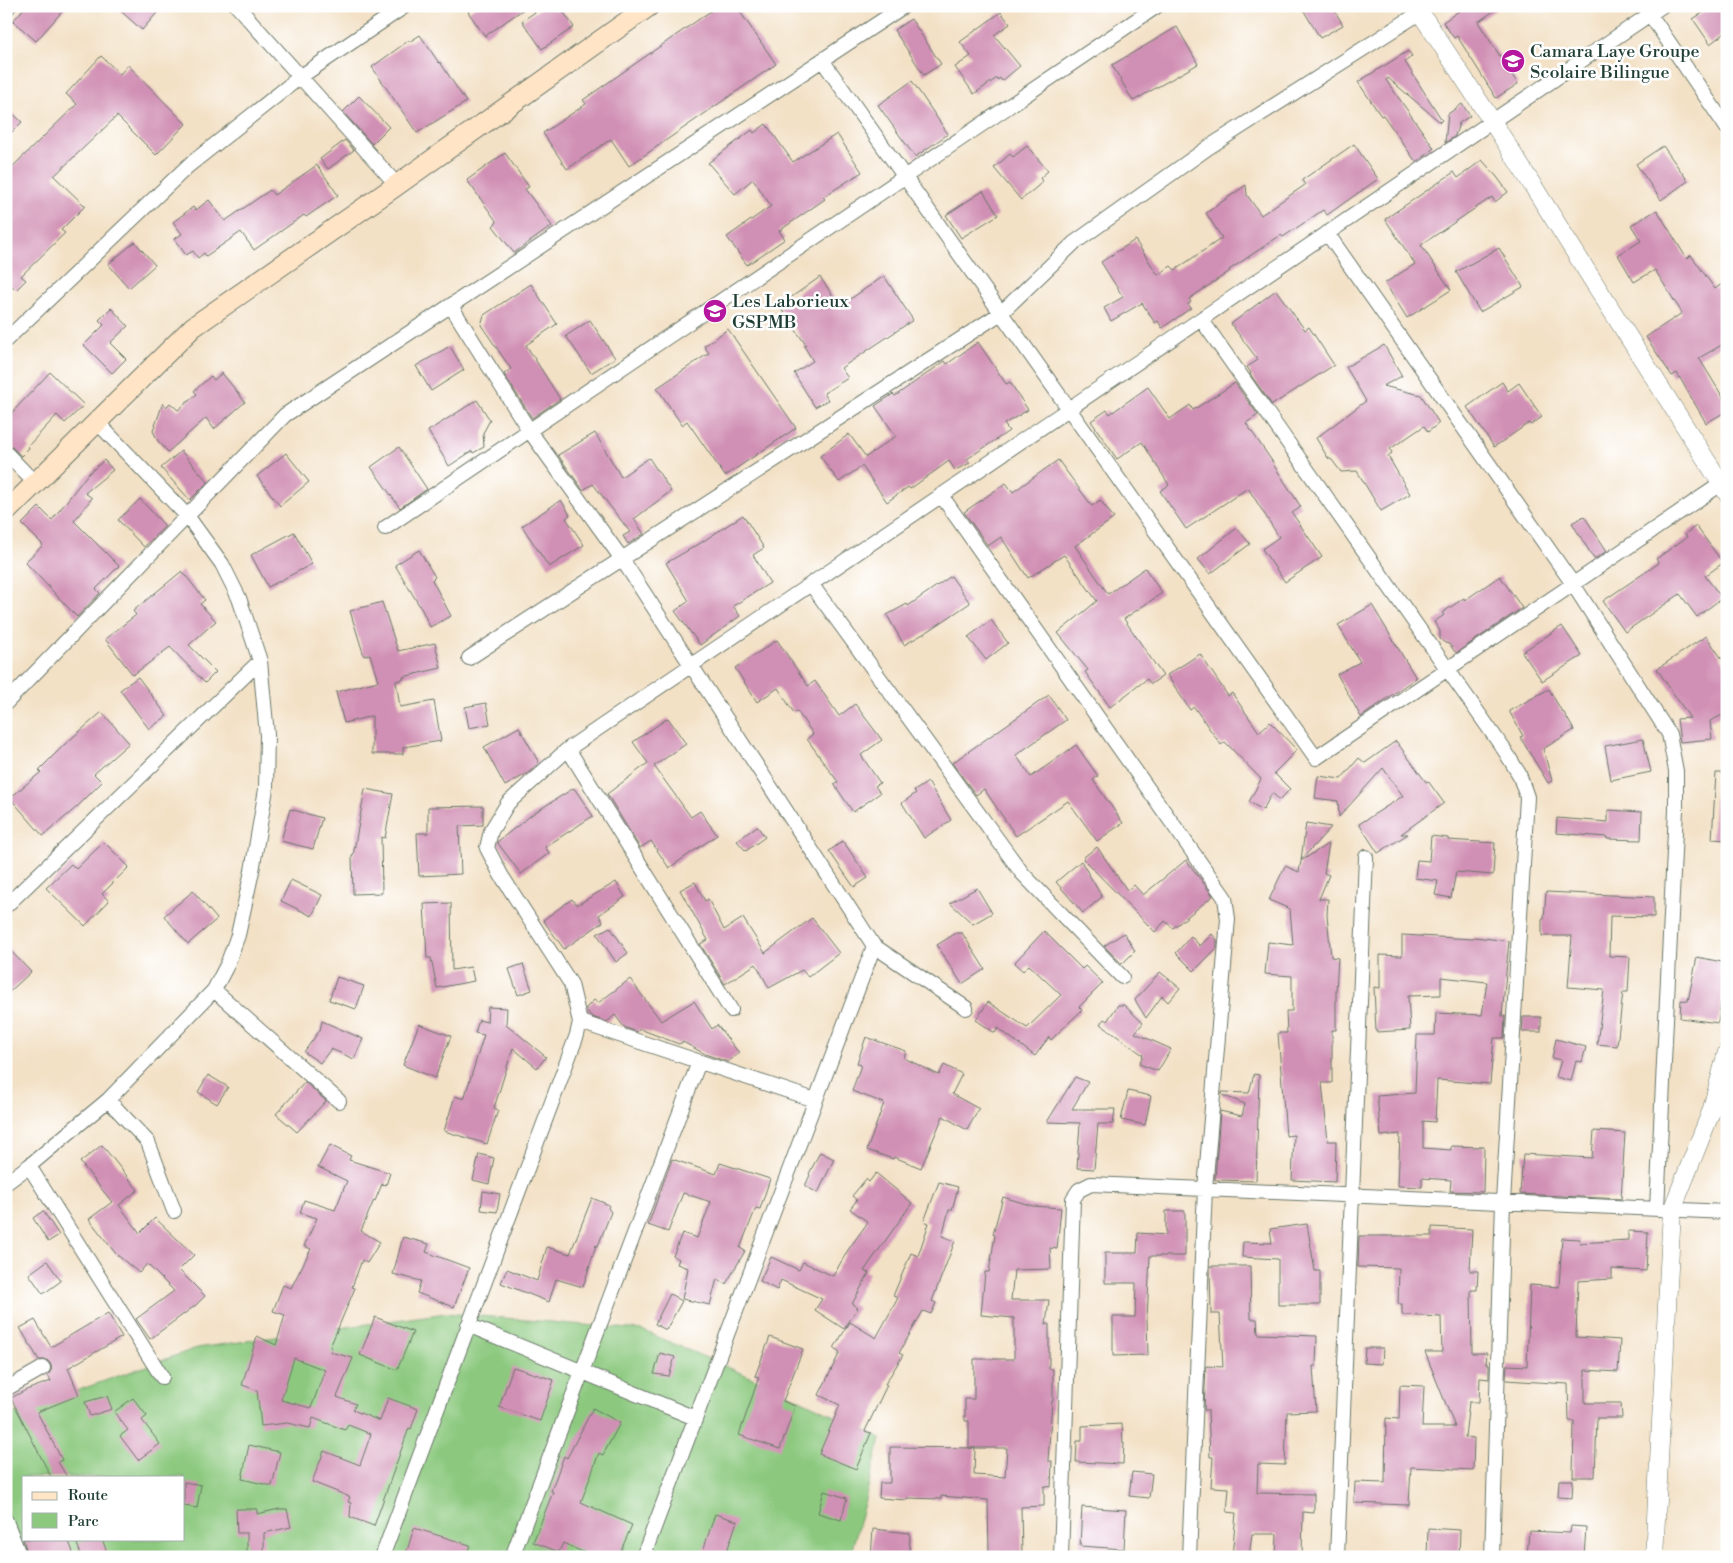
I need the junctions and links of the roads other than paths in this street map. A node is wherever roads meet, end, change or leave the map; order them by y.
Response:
1 (238, 6) edge
2 (405, 6) edge
3 (649, 6) edge
4 (904, 6) edge
5 (1157, 6) edge
6 (1418, 9) edge
7 (1652, 9) edge
8 (822, 60) junction
9 (300, 77) junction
10 (1492, 121) junction
11 (1727, 128) edge
12 (904, 177) junction
13 (397, 185) junction
14 (1327, 234) junction
15 (451, 306) junction
16 (1001, 313) junction
17 (1201, 319) junction
18 (6, 340) edge
19 (1069, 409) junction
20 (97, 422) junction
21 (529, 430) junction
22 (6, 452) edge
23 (35, 483) junction
24 (1725, 486) edge
25 (941, 495) junction
26 (6, 512) edge
27 (188, 517) junction
28 (385, 528) dead end
29 (622, 558) junction
30 (811, 584) junction
31 (1573, 584) junction
32 (469, 658) dead end
33 (260, 661) junction
34 (691, 665) junction
35 (1448, 669) junction
36 (6, 703) edge
37 (568, 749) junction
38 (1366, 856) dead end
39 (6, 906) edge
40 (874, 946) junction
41 (1122, 977) dead end
42 (214, 990) junction
43 (966, 1008) dead end
44 (731, 1010) dead end
45 (580, 1022) junction
46 (1727, 1052) edge
47 (699, 1062) junction
48 (108, 1100) junction
49 (815, 1100) junction
50 (339, 1101) dead end
51 (29, 1166) junction
52 (6, 1182) edge
53 (1205, 1189) junction
54 (1352, 1196) junction
55 (1503, 1202) junction
56 (1665, 1209) junction
57 (174, 1211) dead end
58 (1727, 1212) edge
59 (468, 1325) junction
60 (43, 1368) dead end
61 (582, 1372) junction
62 (162, 1377) dead end
63 (6, 1389) edge
64 (695, 1418) junction
65 (6, 1521) edge
66 (20, 1557) edge
67 (382, 1557) edge
68 (512, 1557) edge
69 (643, 1557) edge
70 (1061, 1557) edge
71 (1189, 1557) edge
72 (1337, 1557) edge
73 (1492, 1557) edge
74 (1654, 1557) edge

1 - 9 street
2 - 9 street
3 - 13 main road
4 - 8 street
5 - 12 street
6 - 10 street
6 - 16 street
7 - 10 street
7 - 11 street
8 - 12 street
8 - 15 street
9 - 13 street
9 - 18 street
10 - 14 street
10 - 24 street
12 - 16 street
12 - 21 street
13 - 20 main road
14 - 17 street
14 - 31 street
15 - 21 street
15 - 27 street
16 - 19 street
16 - 29 street
17 - 19 street
17 - 35 street
19 - 25 street
19 - 35 street
20 - 23 main road
20 - 27 street
21 - 28 street
21 - 29 street
22 - 23 street
23 - 26 main road
24 - 31 street
25 - 30 street
25 - 53 street
27 - 33 street
27 - 36 street
29 - 32 street
29 - 34 street
30 - 34 street
30 - 41 street
31 - 35 street
31 - 56 street
33 - 39 street
33 - 42 street
34 - 37 street
34 - 40 street
35 - 55 street
37 - 44 street
37 - 45 street
38 - 54 street
40 - 43 street
40 - 49 street
42 - 48 street
42 - 50 street
45 - 47 street
45 - 59 street
46 - 56 street
47 - 49 street
47 - 61 street
48 - 51 street
48 - 57 street
49 - 64 street
51 - 52 street
51 - 62 street
53 - 54 street
53 - 70 street
53 - 71 street
54 - 55 street
54 - 72 street
55 - 56 street
55 - 73 street
56 - 58 street
56 - 74 street
59 - 61 street
59 - 67 street
60 - 63 street
61 - 64 street
61 - 68 street
64 - 69 street
65 - 66 street

